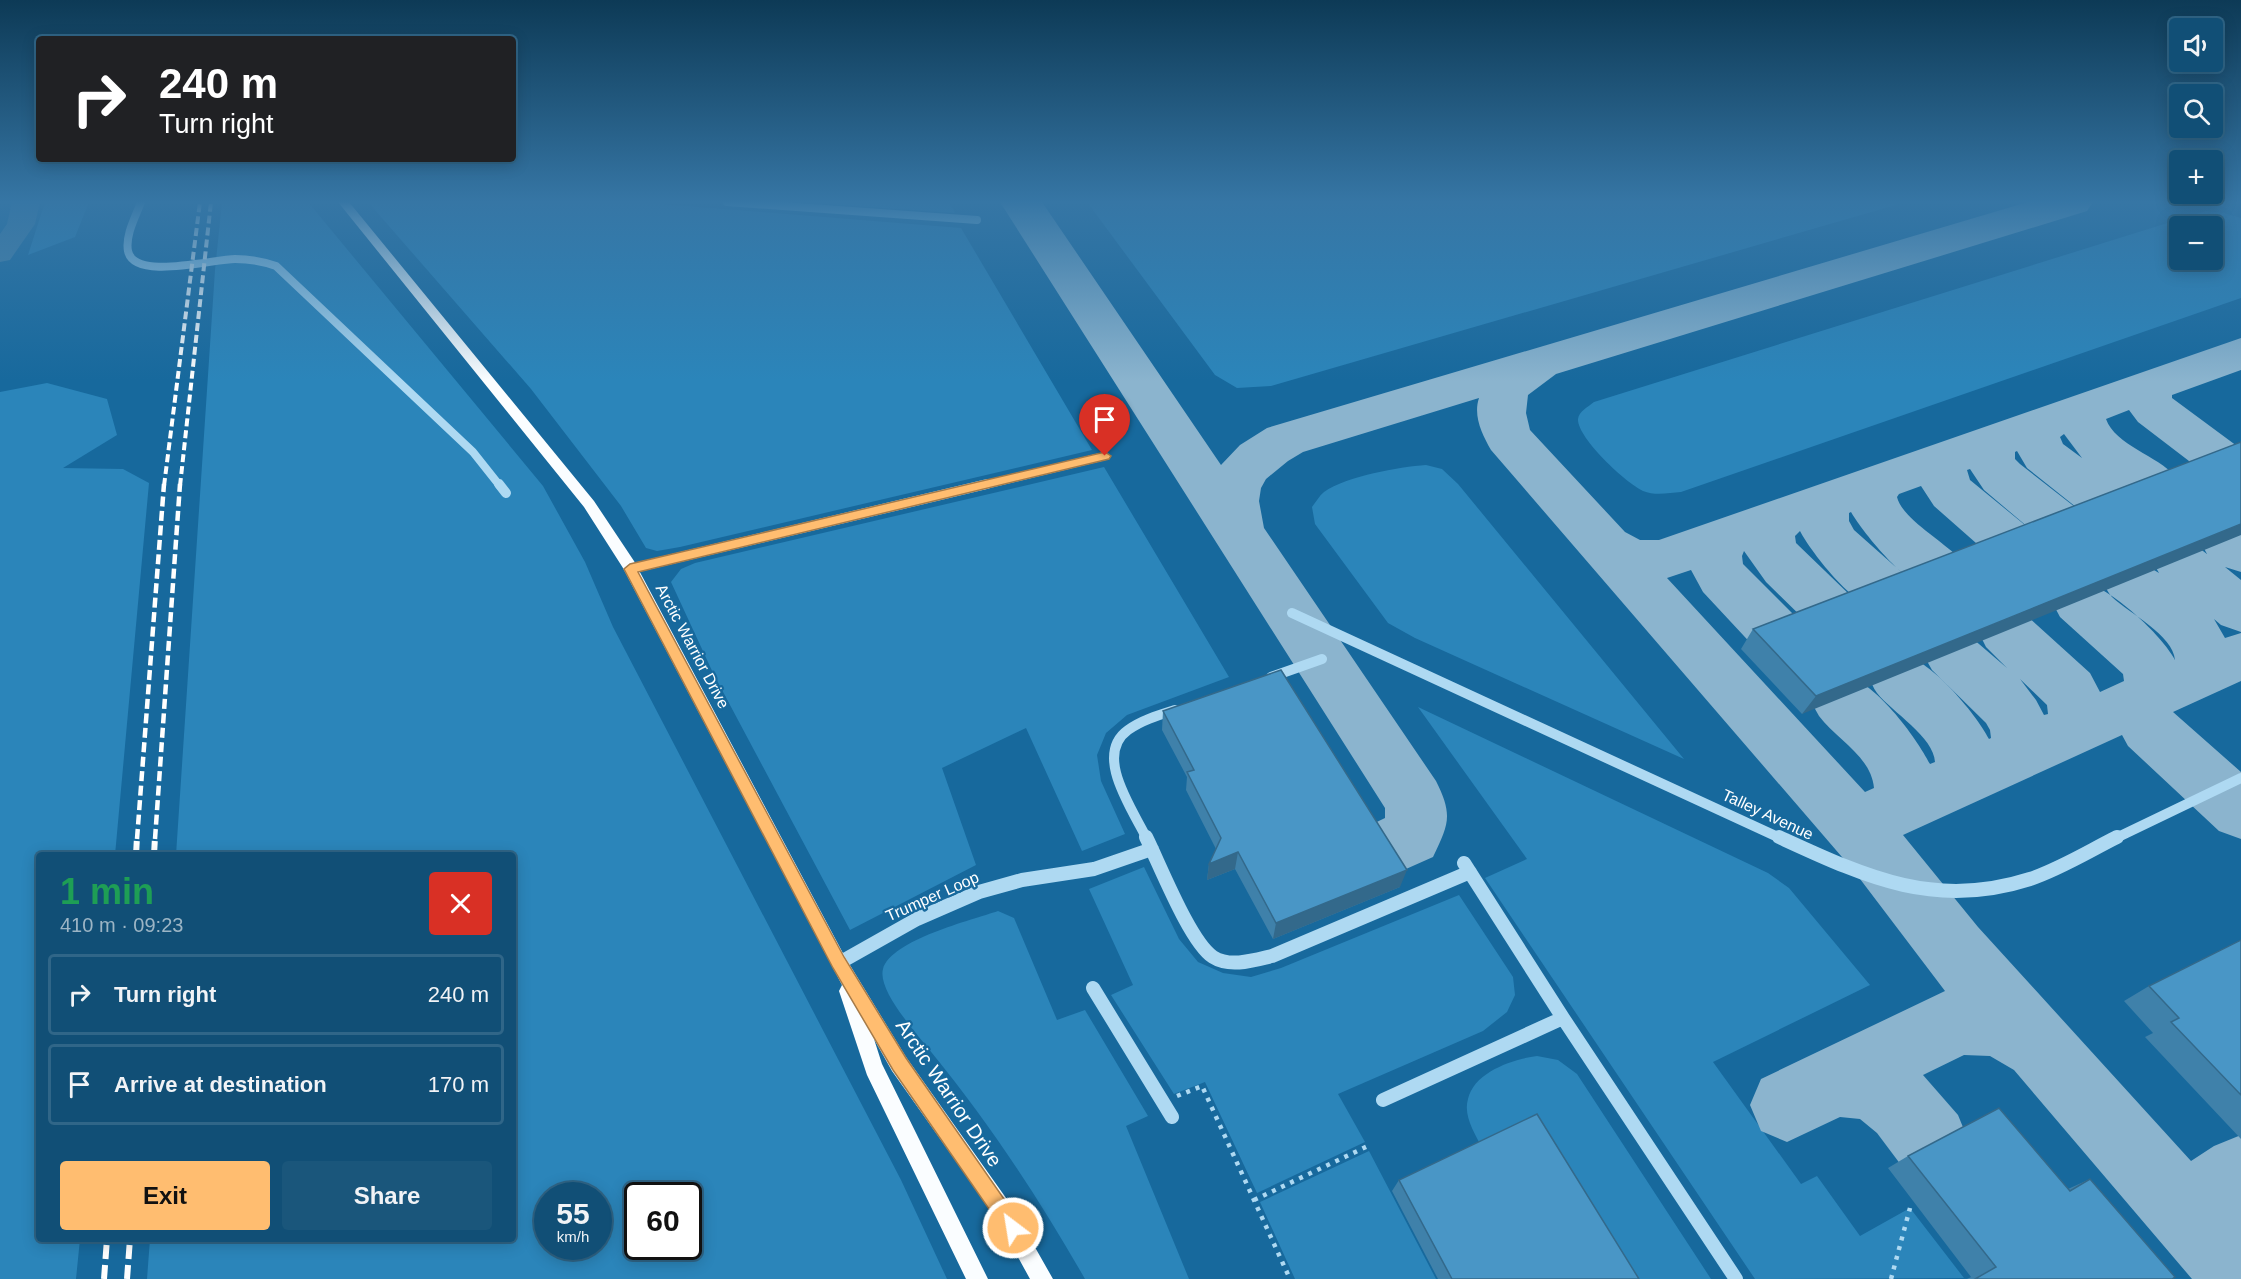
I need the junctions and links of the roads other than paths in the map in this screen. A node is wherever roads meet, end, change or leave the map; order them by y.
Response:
1 (134, 262) edge
2 (226, 262) edge
3 (264, 262) edge
4 (392, 262) edge
5 (1105, 456) dead end
6 (506, 493) dead end
7 (630, 569) junction
8 (1292, 613) dead end
9 (1322, 659) dead end
10 (1253, 683) edge
11 (1185, 706) edge
12 (2241, 778) edge
13 (1152, 849) junction
14 (838, 963) junction
15 (1093, 988) dead end
16 (1563, 1018) junction
17 (1383, 1100) dead end
18 (1172, 1117) dead end
19 (978, 1279) edge
20 (1042, 1279) edge
21 (1736, 1279) edge

1 - 2 street
3 - 6 street
4 - 7 main road, Arctic Warrior Drive
5 - 7 street
7 - 14 main road, Arctic Warrior Drive
8 - 12 street, Talley Avenue
9 - 10 street
11 - 13 street
13 - 14 street, Trumper Loop
13 - 16 street
14 - 19 main road, Arctic Warrior Drive
14 - 20 main road, Arctic Warrior Drive
15 - 18 street
16 - 17 street
16 - 21 street

